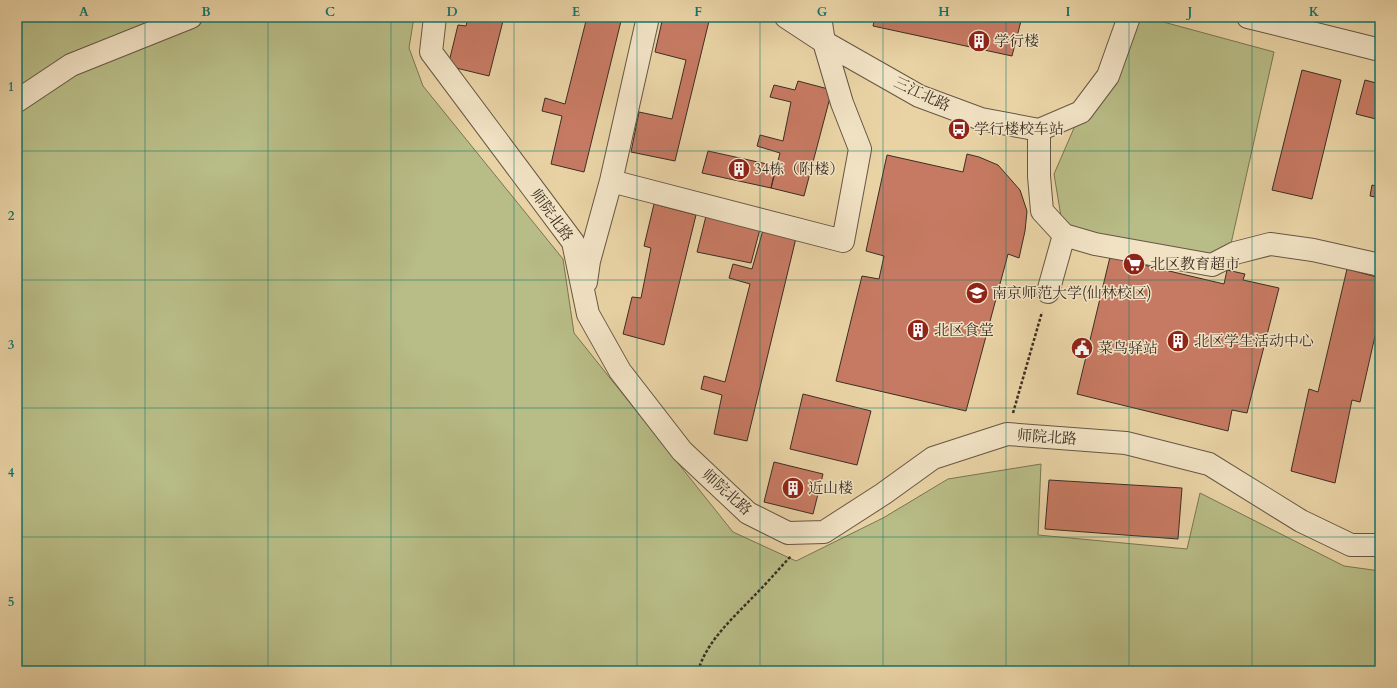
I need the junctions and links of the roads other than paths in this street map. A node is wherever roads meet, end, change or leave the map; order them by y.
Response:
1 (191, 17) edge
2 (435, 17) edge
3 (648, 17) edge
4 (786, 17) edge
5 (820, 17) edge
6 (1128, 17) edge
7 (1248, 17) edge
8 (824, 42) junction
9 (1380, 50) edge
10 (17, 101) edge
11 (1039, 130) junction
12 (611, 181) junction
13 (1064, 235) junction
14 (1380, 265) edge
15 (1048, 292) road end
16 (584, 293) junction
17 (1380, 545) edge

1 - 10 street
2 - 16 street, 师院北路
3 - 12 street
4 - 8 street, 三江北路
5 - 8 street
6 - 11 street
7 - 9 street
8 - 11 street, 三江北路
8 - 12 street
11 - 13 street
12 - 16 street
13 - 14 street
13 - 15 street
16 - 17 street, 师院北路

